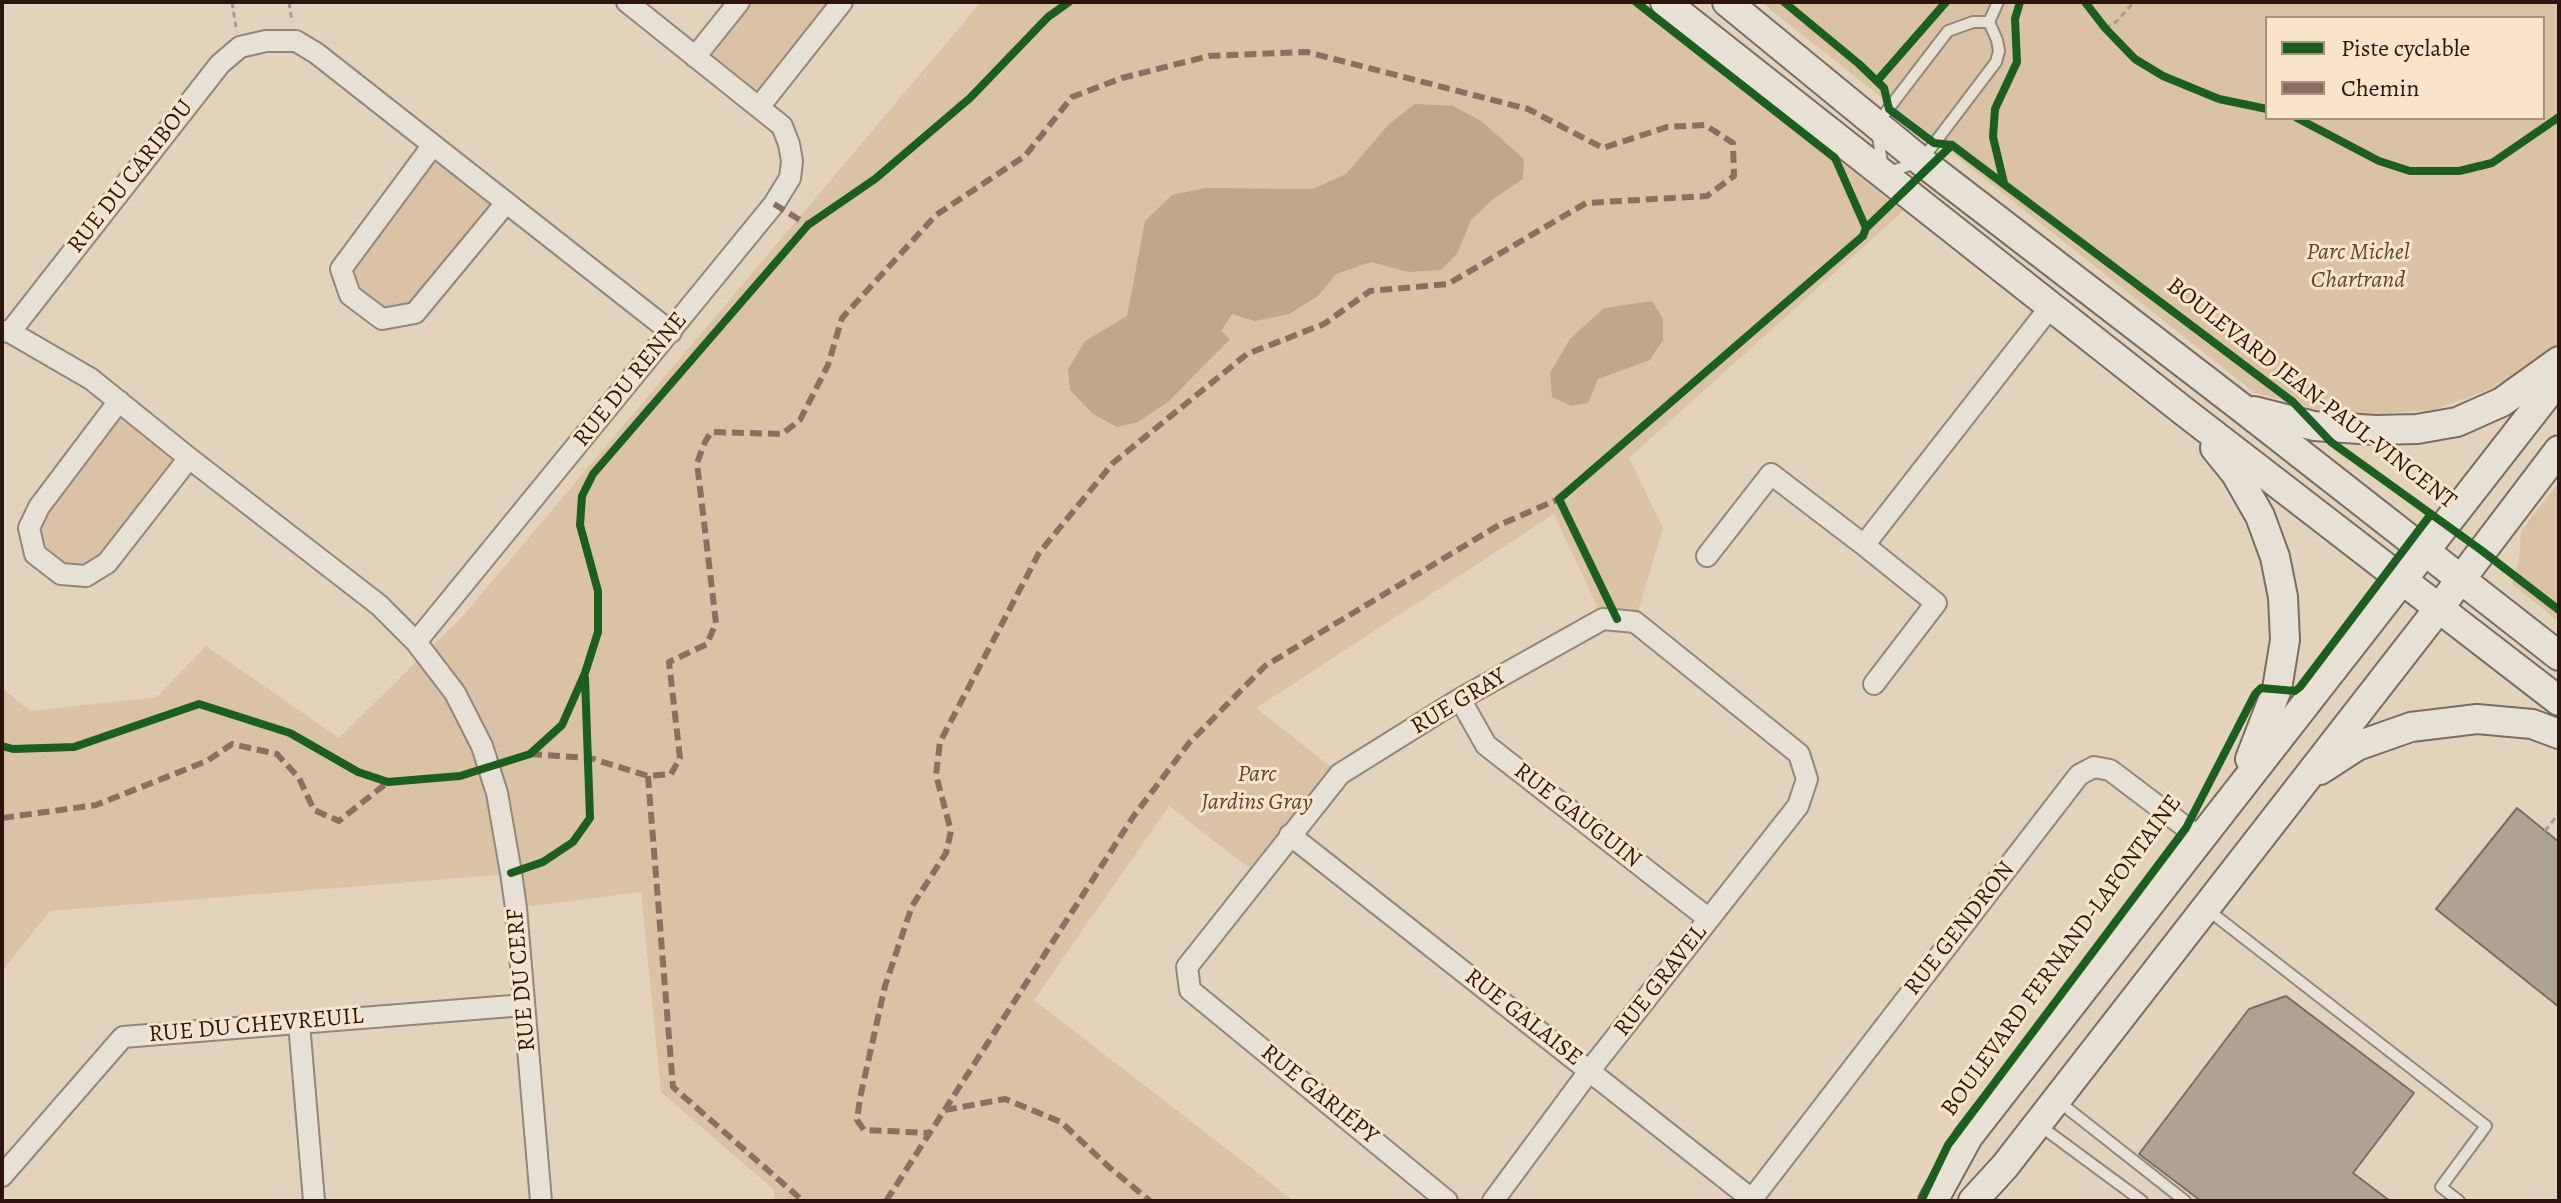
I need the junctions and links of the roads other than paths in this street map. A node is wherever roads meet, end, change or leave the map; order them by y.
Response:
1 (627, 2) edge
2 (739, 2) edge
3 (842, 2) edge
4 (1665, 2) edge
5 (1727, 2) edge
6 (1998, 2) edge
7 (1989, 22) junction
8 (695, 57) junction
9 (759, 107) junction
10 (1876, 125) junction
11 (433, 145) junction
12 (1921, 161) junction
13 (1884, 174) junction
14 (506, 203) junction
15 (2072, 277) junction
16 (2051, 306) junction
17 (6, 332) edge
18 (671, 332) junction
19 (2559, 361) edge
20 (2559, 379) edge
21 (119, 401) junction
22 (2242, 408) junction
23 (2186, 413) junction
24 (2559, 450) edge
25 (189, 458) junction
26 (1864, 545) junction
27 (2426, 551) junction
28 (1707, 556) dead end
29 (2460, 578) junction
30 (2402, 579) junction
31 (2439, 608) junction
32 (416, 642) junction
33 (2559, 656) edge
34 (1874, 684) dead end
35 (1460, 699) junction
36 (2559, 701) edge
37 (2559, 734) edge
38 (1799, 754) joint
39 (2302, 781) junction
40 (2240, 786) junction
41 (1290, 835) junction
42 (2200, 838) junction
43 (2205, 907) junction
44 (1709, 919) junction
45 (1190, 990) joint
46 (524, 1005) junction
47 (299, 1023) junction
48 (1590, 1070) junction
49 (2010, 1082) junction
50 (2049, 1110) junction
51 (2, 1176) edge
52 (1753, 1200) edge
53 (314, 1201) edge
54 (541, 1201) edge
55 (1447, 1201) edge
56 (1493, 1201) edge
57 (1933, 1201) edge
58 (1973, 1201) edge
59 (2142, 1201) edge
60 (2185, 1201) edge
61 (2459, 1201) edge

1 - 8 street, RUE DU RENNE
2 - 8 street
3 - 9 street
4 - 13 street
5 - 10 street
6 - 7 lane
7 - 10 lane
7 - 12 lane
8 - 9 street, RUE DU RENNE
9 - 18 street, RUE DU RENNE
10 - 12 street
10 - 13 lane
11 - 14 street
11 - 14 street
11 - 17 street, RUE DU CARIBOU
12 - 13 lane
12 - 15 street
13 - 16 street
14 - 18 street
15 - 16 street
15 - 22 street
16 - 23 street
16 - 26 street
17 - 21 street, RUE DU CERF
18 - 32 street, RUE DU RENNE
19 - 22 street
20 - 27 street, BOULEVARD FERNAND-LAFONTAINE
21 - 25 street, RUE DU CERF
21 - 25 street
22 - 27 street
23 - 30 street
23 - 40 street
24 - 29 street
25 - 32 street, RUE DU CERF
26 - 28 street
26 - 34 street
27 - 29 street
27 - 30 street, BOULEVARD FERNAND-LAFONTAINE
29 - 31 street
29 - 33 street
30 - 31 street
30 - 40 street, BOULEVARD FERNAND-LAFONTAINE
31 - 36 street
31 - 39 street
32 - 46 street, RUE DU CERF
35 - 38 street, RUE GRAY
35 - 41 street, RUE GRAY
35 - 44 street, RUE GAUGUIN
37 - 39 street
38 - 44 street, RUE GRAVEL
39 - 43 street
40 - 42 street, BOULEVARD FERNAND-LAFONTAINE
41 - 45 street, RUE GRAY
41 - 48 street, RUE GALAISE
42 - 49 street, BOULEVARD FERNAND-LAFONTAINE
42 - 52 street, RUE GENDRON
43 - 50 street
43 - 61 lane
44 - 48 street, RUE GRAVEL
45 - 55 street, RUE GARIÉPY
46 - 47 street, RUE DU CHEVREUIL
46 - 54 street, RUE DU CERF
47 - 51 street, RUE DU CHEVREUIL
47 - 53 street
48 - 52 street, RUE GALAISE
48 - 56 street, RUE GRAVEL
49 - 50 street, BOULEVARD FERNAND-LAFONTAINE
49 - 57 street, BOULEVARD FERNAND-LAFONTAINE
50 - 58 street
50 - 59 lane
50 - 60 lane

